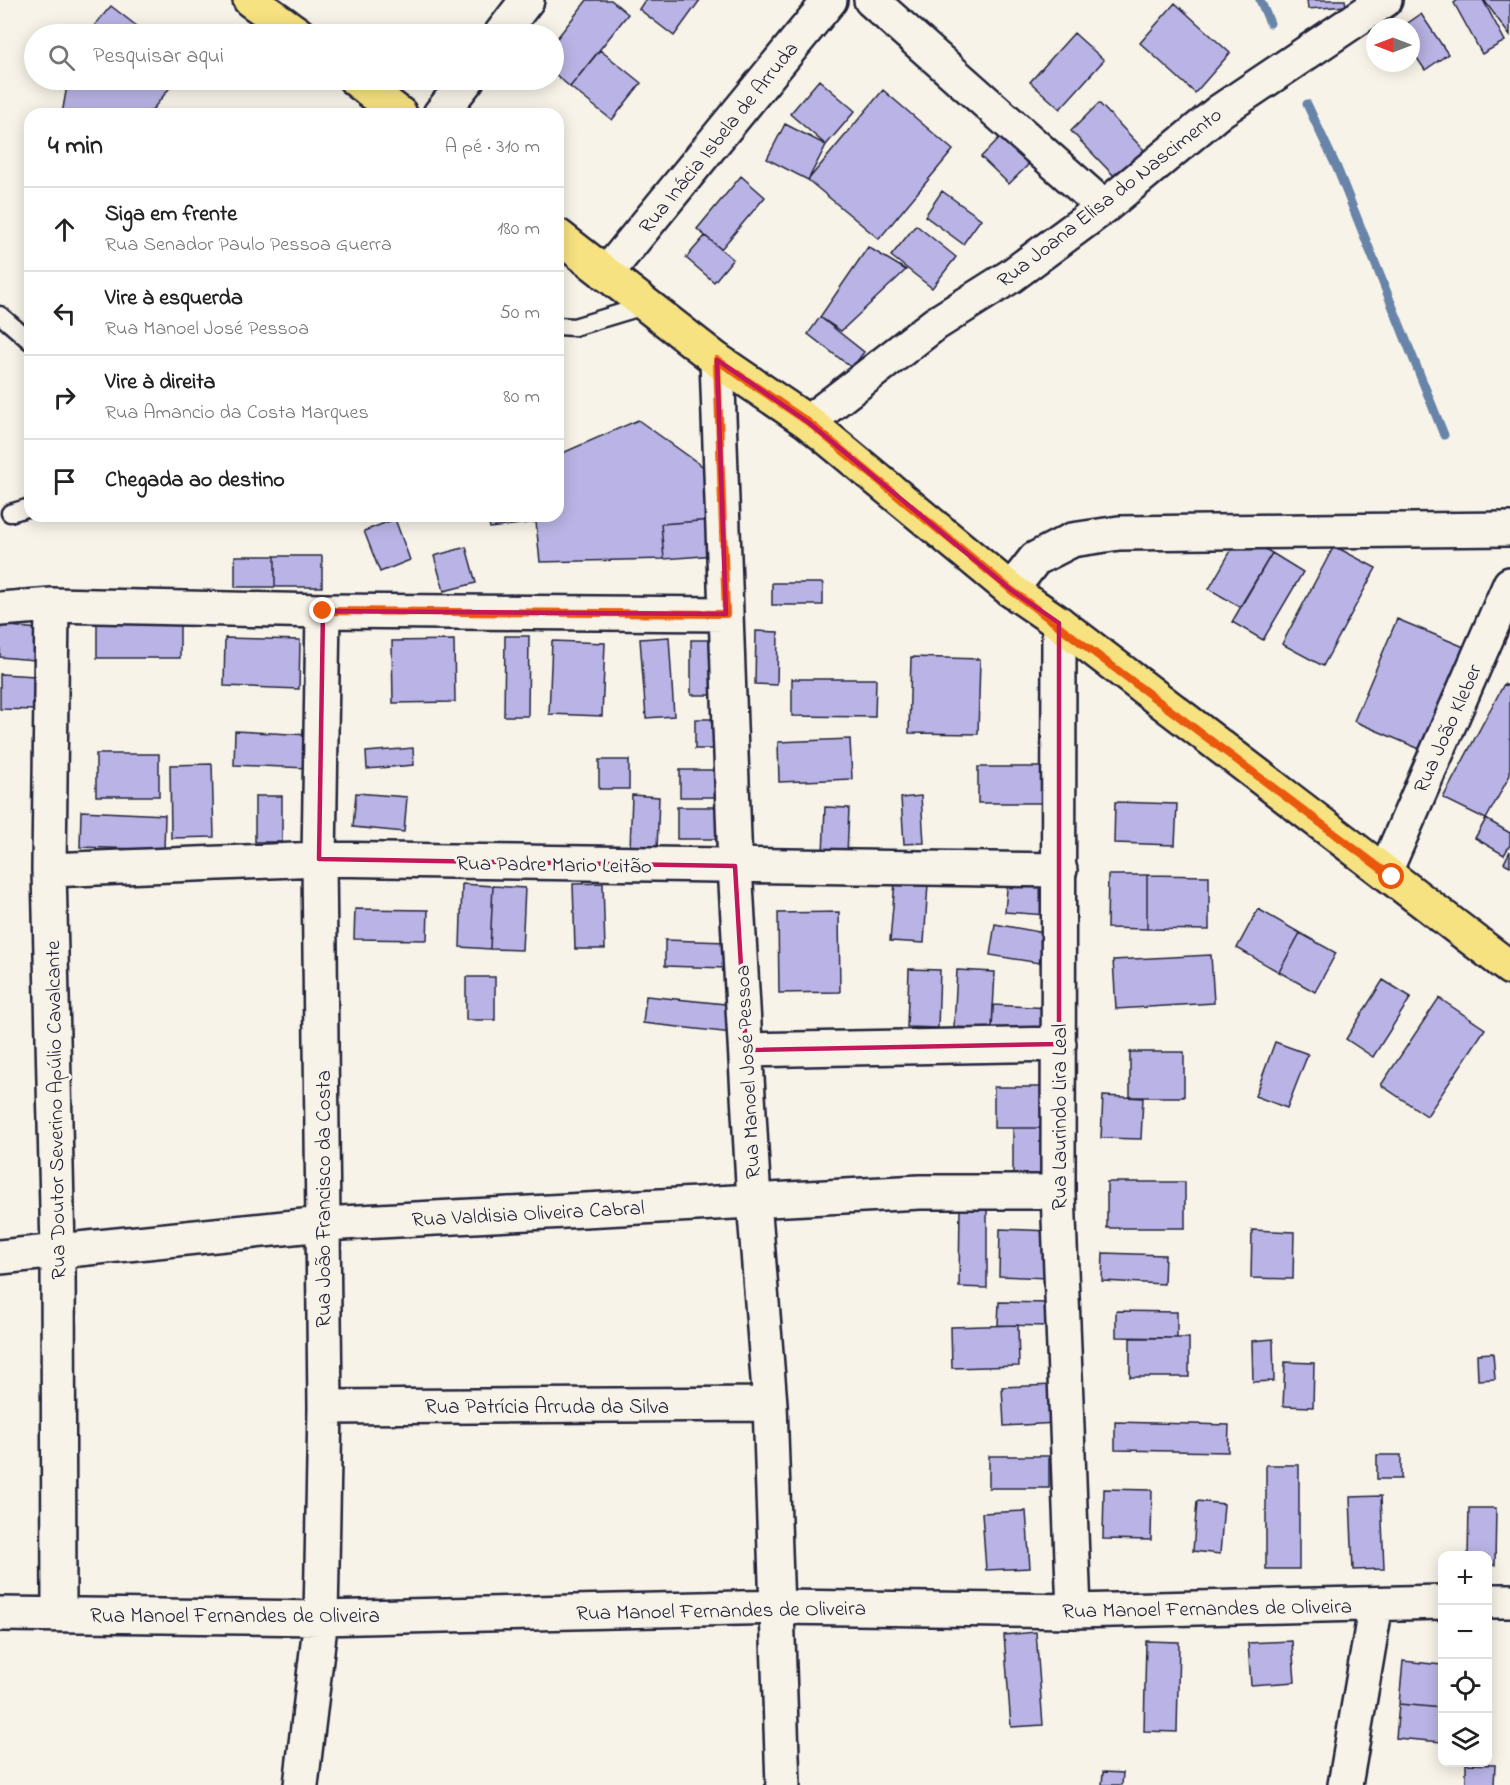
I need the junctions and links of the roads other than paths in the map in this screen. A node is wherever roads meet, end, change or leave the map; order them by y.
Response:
1 (250, 0) edge
2 (527, 0) edge
3 (830, 0) edge
4 (871, 0) edge
5 (1385, 0) edge
6 (284, 24) edge
7 (509, 24) edge
8 (369, 90) edge
9 (459, 90) edge
10 (392, 108) edge
11 (445, 108) edge
12 (1104, 207) junction
13 (564, 241) edge
14 (606, 274) junction
15 (647, 305) junction
16 (0, 315) edge
17 (564, 326) edge
18 (24, 336) edge
19 (717, 360) junction
20 (808, 422) junction
21 (24, 509) edge
22 (10, 513) dead end
23 (1510, 529) edge
24 (1510, 584) edge
25 (1011, 590) junction
26 (52, 605) junction
27 (0, 609) edge
28 (323, 611) junction
29 (726, 614) junction
30 (1059, 623) junction
31 (319, 859) junction
32 (735, 866) junction
33 (49, 870) junction
34 (1060, 870) junction
35 (1385, 872) junction
36 (1510, 968) edge
37 (1059, 1044) junction
38 (746, 1050) junction
39 (1058, 1192) junction
40 (754, 1201) junction
41 (323, 1224) junction
42 (58, 1250) junction
43 (0, 1257) edge
44 (770, 1404) junction
45 (324, 1407) junction
46 (1492, 1601) edge
47 (1510, 1601) edge
48 (1438, 1602) edge
49 (1376, 1604) junction
50 (778, 1607) junction
51 (1074, 1611) junction
52 (0, 1614) edge
53 (59, 1614) junction
54 (321, 1618) junction
55 (301, 1785) edge
56 (783, 1785) edge
57 (1345, 1785) edge

1 - 6 main road
2 - 7 street
3 - 14 street, Rua Inácia Isbela de Arruda
4 - 12 street
5 - 12 street, Rua Joana Elisa do Nascimento
8 - 10 main road
9 - 11 street
12 - 20 street, Rua Joana Elisa do Nascimento
13 - 14 main road
14 - 15 main road
15 - 17 lane
15 - 19 main road
16 - 18 lane
19 - 20 main road
19 - 29 street, Rua Manoel José Pessoa
20 - 25 main road
21 - 22 lane
23 - 25 street
24 - 35 street, Rua João Kleber
25 - 30 main road
26 - 27 street
26 - 28 street
26 - 33 street, Rua Doutor Severino Apúlio Cavalcante
28 - 29 street
28 - 31 street, Rua João Francisco da Costa
29 - 32 street, Rua Manoel José Pessoa
30 - 34 street, Rua Laurindo Lira Leal
30 - 35 main road
31 - 32 street, Rua Padre Mario Leitão
31 - 33 street, Rua Padre Mario Leitão
31 - 41 street, Rua João Francisco da Costa
32 - 34 street, Rua Padre Mario Leitão
32 - 38 street, Rua Manoel José Pessoa
33 - 42 street, Rua Doutor Severino Apúlio Cavalcante
34 - 37 street, Rua Laurindo Lira Leal
35 - 36 main road
37 - 38 street
37 - 39 street, Rua Laurindo Lira Leal
38 - 40 street, Rua Manoel José Pessoa
39 - 40 street, Rua Valdisia Oliveira Cabral
39 - 51 street, Rua Laurindo Lira Leal
40 - 41 street, Rua Valdisia Oliveira Cabral
40 - 44 street, Rua Manoel José Pessoa
41 - 42 street, Rua Valdisia Oliveira Cabral
41 - 45 street, Rua João Francisco da Costa
42 - 43 street, Rua Valdisia Oliveira Cabral
42 - 53 street, Rua Doutor Severino Apúlio Cavalcante
44 - 45 street, Rua Patrícia Arruda da Silva
44 - 50 street, Rua Manoel José Pessoa
45 - 54 street, Rua João Francisco da Costa
46 - 47 street
48 - 49 street, Rua Manoel Fernandes de Oliveira
49 - 51 street, Rua Manoel Fernandes de Oliveira
49 - 57 street
50 - 51 street, Rua Manoel Fernandes de Oliveira
50 - 54 street, Rua Manoel Fernandes de Oliveira
50 - 56 street, Rua Manoel José Pessoa
52 - 53 street, Rua Manoel Fernandes de Oliveira
53 - 54 street, Rua Manoel Fernandes de Oliveira
54 - 55 street, Rua João Francisco da Costa

